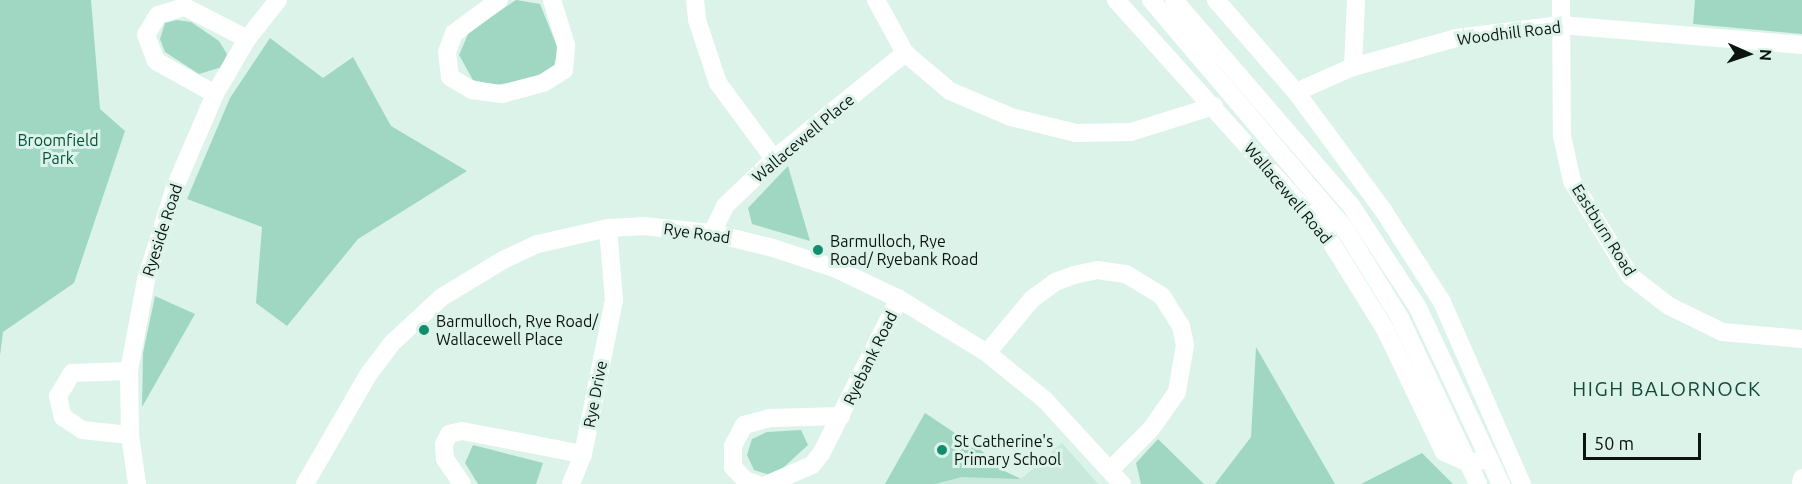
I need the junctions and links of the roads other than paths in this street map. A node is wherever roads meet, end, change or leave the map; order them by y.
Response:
1 (278, 0) edge
2 (500, 0) edge
3 (552, 0) edge
4 (695, 0) edge
5 (876, 0) edge
6 (1116, 0) edge
7 (1151, 0) edge
8 (1174, 0) edge
9 (1216, 0) edge
10 (1356, 0) edge
11 (1561, 0) edge
12 (1560, 25) junction
13 (247, 39) junction
14 (1802, 45) edge
15 (905, 52) junction
16 (1353, 67) junction
17 (1296, 92) junction
18 (215, 94) junction
19 (1214, 106) junction
20 (774, 159) junction
21 (608, 228) junction
22 (712, 233) junction
23 (899, 299) junction
24 (1802, 339) edge
25 (987, 353) junction
26 (129, 371) junction
27 (841, 416) junction
28 (130, 435) junction
29 (583, 454) junction
30 (1490, 459) junction
31 (1468, 463) junction
32 (1111, 469) junction
33 (1802, 478) edge
34 (137, 484) edge
35 (305, 484) edge
36 (462, 484) edge
37 (571, 484) edge
38 (756, 484) edge
39 (768, 484) edge
40 (1122, 484) edge
41 (1478, 484) edge
42 (1501, 484) edge
43 (1522, 484) edge
44 (1802, 484) edge

1 - 13 street, Ryeside Road
2 - 3 street
4 - 20 street
5 - 15 street
6 - 19 street, Wallacewell Road
7 - 31 street, Wallacewell Road
8 - 30 street
9 - 17 street
10 - 16 street
11 - 12 street, Eastburn Road
12 - 14 street, Woodhill Road
12 - 16 street, Woodhill Road
12 - 24 street, Eastburn Road
13 - 18 street, Ryeside Road
13 - 18 street
15 - 19 street
15 - 20 street, Wallacewell Place
16 - 17 street, Woodhill Road
17 - 43 street
18 - 26 street, Ryeside Road
19 - 31 street, Wallacewell Road
20 - 22 street, Wallacewell Place
21 - 22 street, Rye Road
21 - 29 street, Rye Drive
21 - 35 street, Rye Road
22 - 23 street, Rye Road
23 - 25 street, Rye Road
23 - 27 street, Ryebank Road
25 - 32 street, Rye Road
25 - 32 street
26 - 28 street, Ryeside Road
26 - 28 street
27 - 38 street, Ryebank Road
27 - 39 street, Ryebank Road
28 - 34 street, Ryeside Road
29 - 36 street
29 - 37 street, Rye Drive
30 - 31 street
30 - 42 street
31 - 41 street, Wallacewell Road
32 - 40 street, Rye Road
33 - 44 street

